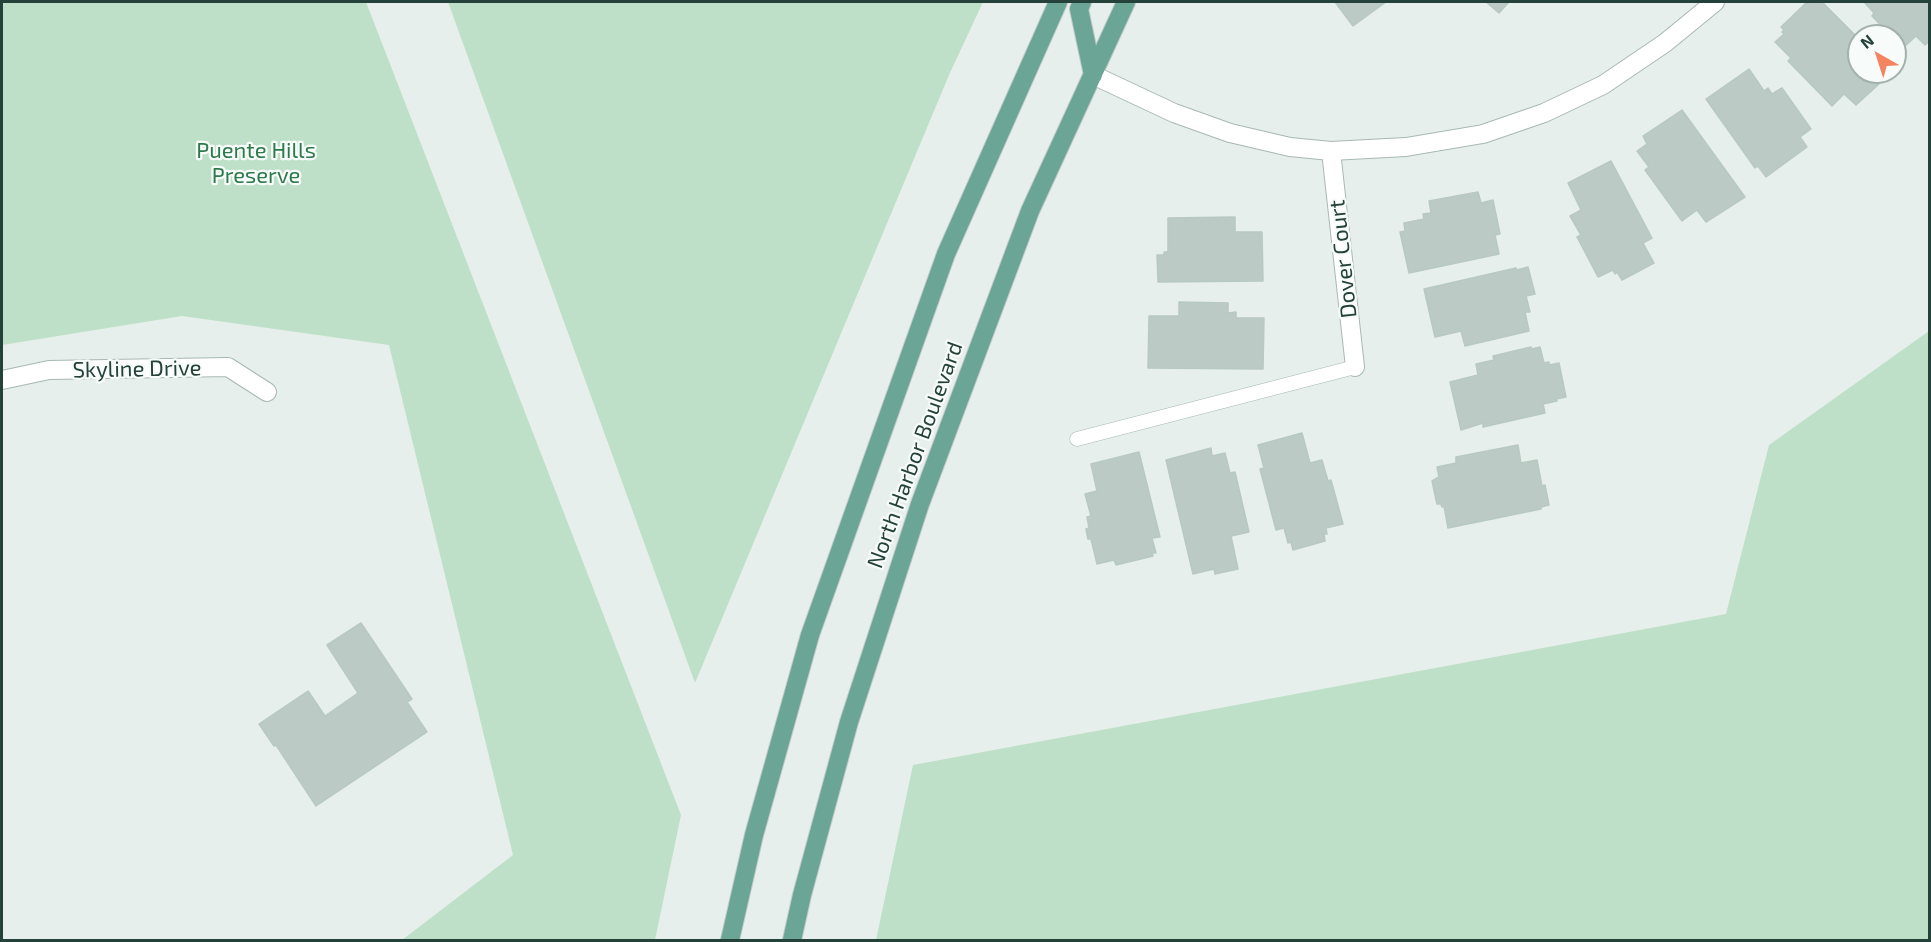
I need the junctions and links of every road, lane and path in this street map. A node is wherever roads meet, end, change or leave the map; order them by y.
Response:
1 (1058, 2) edge
2 (1082, 2) edge
3 (1126, 2) edge
4 (1715, 2) edge
5 (1093, 75) junction
6 (1331, 151) junction
7 (1355, 367) joint
8 (2, 380) edge
9 (267, 392) dead end
10 (1077, 439) dead end
11 (730, 940) edge
12 (792, 940) edge

1 - 11 main road, North Harbor Boulevard
2 - 5 main road
3 - 5 main road, North Harbor Boulevard
4 - 6 street
5 - 6 street
5 - 12 main road, North Harbor Boulevard
6 - 7 street, Dover Court
7 - 10 lane
8 - 9 street, Skyline Drive

